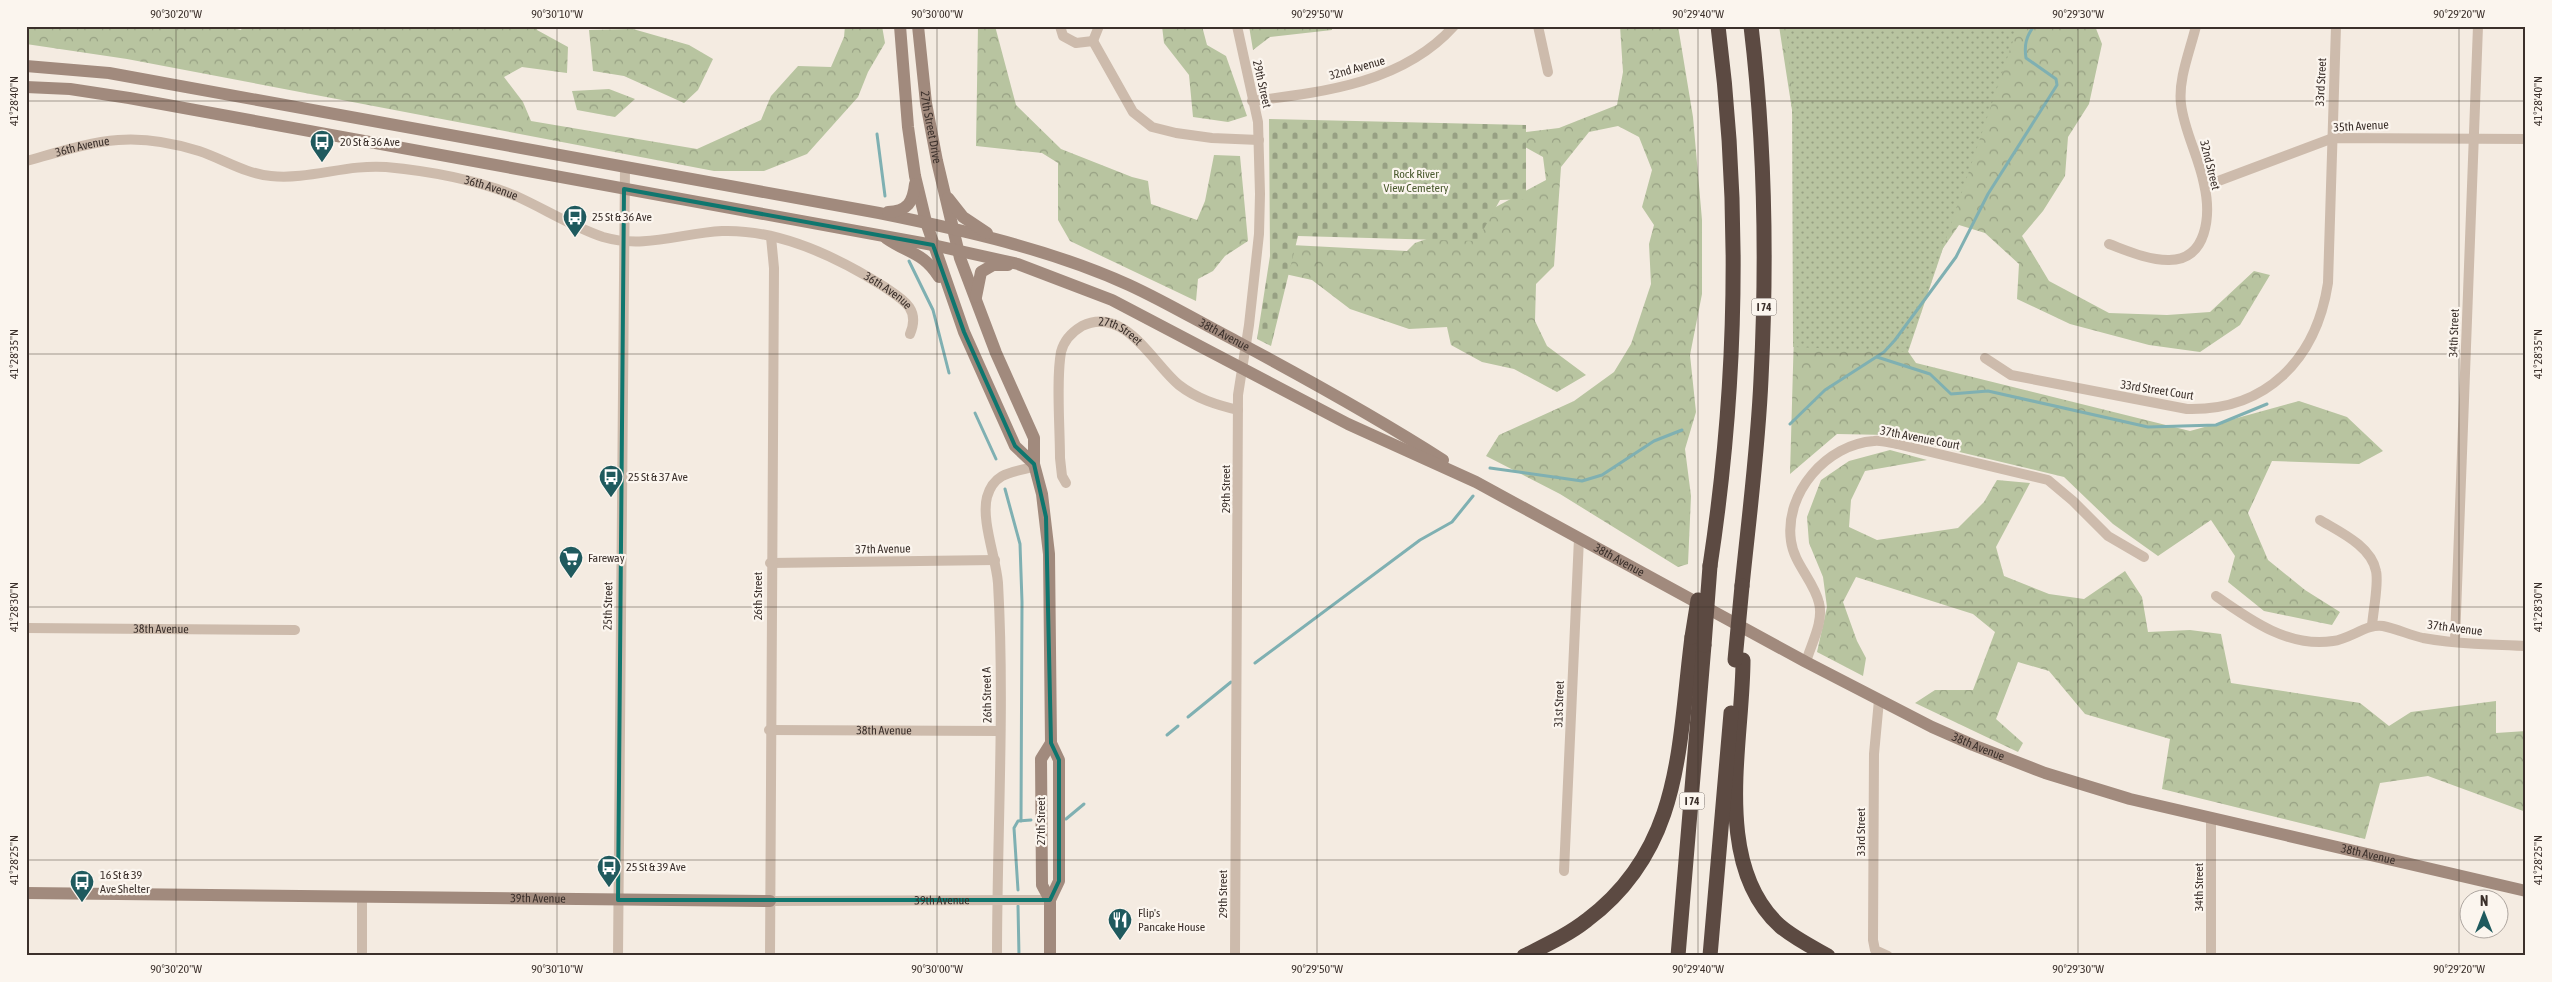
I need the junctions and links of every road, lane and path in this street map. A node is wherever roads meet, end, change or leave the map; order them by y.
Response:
1 (900, 26) edge
2 (918, 26) edge
3 (1060, 26) edge
4 (1099, 26) edge
5 (1237, 26) edge
6 (1454, 26) edge
7 (1538, 26) edge
8 (1718, 26) edge
9 (1750, 26) edge
10 (2196, 26) edge
11 (2336, 26) edge
12 (2478, 26) edge
13 (1093, 41) junction
14 (26, 66) edge
15 (1548, 72) dead end
16 (26, 87) edge
17 (1252, 101) junction
18 (2474, 138) junction
19 (2332, 139) junction
20 (2526, 139) edge
21 (1259, 140) junction
22 (26, 161) edge
23 (626, 167) junction
24 (916, 176) junction
25 (2205, 186) junction
26 (624, 189) junction
27 (944, 193) junction
28 (879, 213) junction
29 (926, 222) junction
30 (952, 228) junction
31 (882, 236) junction
32 (771, 237) junction
33 (995, 239) junction
34 (624, 240) junction
35 (933, 244) junction
36 (2110, 244) dead end
37 (958, 250) junction
38 (1018, 264) junction
39 (950, 295) junction
40 (976, 305) junction
41 (910, 334) dead end
42 (1246, 346) junction
43 (1985, 358) dead end
44 (1241, 367) junction
45 (1238, 410) junction
46 (1034, 466) junction
47 (1476, 482) junction
48 (1066, 483) dead end
49 (2320, 520) dead end
50 (1578, 538) junction
51 (2144, 557) dead end
52 (995, 560) junction
53 (770, 563) junction
54 (2216, 596) dead end
55 (2372, 626) junction
56 (26, 628) edge
57 (295, 630) dead end
58 (2455, 640) junction
59 (1698, 641) junction
60 (2526, 646) edge
61 (1739, 660) junction
62 (1806, 662) junction
63 (1879, 700) junction
64 (769, 730) junction
65 (1000, 731) junction
66 (1051, 743) junction
67 (2211, 818) junction
68 (1564, 871) dead end
69 (2526, 890) edge
70 (26, 893) edge
71 (362, 898) junction
72 (997, 899) junction
73 (618, 900) junction
74 (1050, 900) junction
75 (770, 901) junction
76 (362, 956) edge
77 (618, 956) edge
78 (770, 956) edge
79 (997, 956) edge
80 (1050, 956) edge
81 (1235, 956) edge
82 (1524, 956) edge
83 (1678, 956) edge
84 (1710, 956) edge
85 (1828, 956) edge
86 (1888, 956) edge
87 (2211, 956) edge

1 - 24 main road, 27th Street Drive
2 - 27 main road, 27th Street Drive
3 - 13 street
4 - 13 street
5 - 17 street, 29th Street
6 - 17 street, 32nd Avenue
7 - 15 street
8 - 59 highway, I 74, bridge
9 - 61 highway, I 74, bridge
10 - 25 street, 32nd Street
11 - 19 street, 33rd Street
12 - 18 street, 34th Street
13 - 21 street
14 - 23 main road
16 - 26 main road, 36th Avenue
17 - 21 street, 29th Street
18 - 19 street, 35th Avenue
18 - 20 street, 35th Avenue
18 - 58 street, 34th Street
19 - 25 street, 35th Avenue
19 - 43 street, 33rd Street Court
21 - 42 street, 29th Street
22 - 34 street, 36th Avenue
23 - 26 street, 25th Street
23 - 28 main road
24 - 28 main road
24 - 29 main road, 27th Street Drive
25 - 36 street, 32nd Street
26 - 31 main road, 36th Avenue
26 - 34 street, 25th Street
27 - 30 main road, 27th Street Drive
27 - 33 main road
28 - 29 main road
29 - 30 main road
29 - 35 main road
30 - 33 main road, 38th Avenue
30 - 37 main road, 27th Street
31 - 35 main road, 36th Avenue
31 - 39 main road
32 - 34 street, 36th Avenue
32 - 41 street, 36th Avenue
32 - 53 street, 26th Street
33 - 42 main road, 38th Avenue
34 - 73 street, 25th Street
35 - 37 main road, 36th Avenue
35 - 39 main road
37 - 38 main road, 38th Avenue
37 - 40 main road, 27th Street
38 - 40 main road
38 - 44 main road, 38th Avenue
39 - 46 main road
40 - 46 main road, 27th Street
42 - 44 street, 29th Street
42 - 47 main road, 38th Avenue
44 - 45 street, 29th Street
44 - 47 main road, 38th Avenue
45 - 48 street, 27th Street
45 - 81 street, 29th Street
46 - 52 street, 26th Street A
46 - 66 main road, 27th Street
47 - 50 main road, 38th Avenue
49 - 55 street
50 - 62 main road, 38th Avenue
50 - 68 street, 31st Street
51 - 62 street, 37th Avenue Court
52 - 53 street, 37th Avenue
52 - 65 street, 26th Street A
53 - 64 street, 26th Street
54 - 55 street
55 - 58 street, 37th Avenue
56 - 57 street, 38th Avenue
58 - 60 street, 37th Avenue
59 - 82 highway
59 - 83 highway, I 74
61 - 84 highway, I 74
61 - 85 highway
62 - 63 main road, 38th Avenue
63 - 67 main road, 38th Avenue
63 - 86 street, 33rd Street
64 - 65 street, 38th Avenue
64 - 75 street, 26th Street
65 - 72 street, 26th Street A
66 - 74 main road, 27th Street
66 - 74 main road, 27th Street
67 - 69 main road, 38th Avenue
67 - 87 street, 34th Street
70 - 71 main road, 39th Avenue
71 - 73 main road, 39th Avenue
71 - 76 street
72 - 74 street, 39th Avenue
72 - 75 street, 39th Avenue
72 - 79 street, 26th Street A
73 - 75 main road, 39th Avenue
73 - 77 street, 25th Street
74 - 80 main road, 27th Street
75 - 78 street, 26th Street

